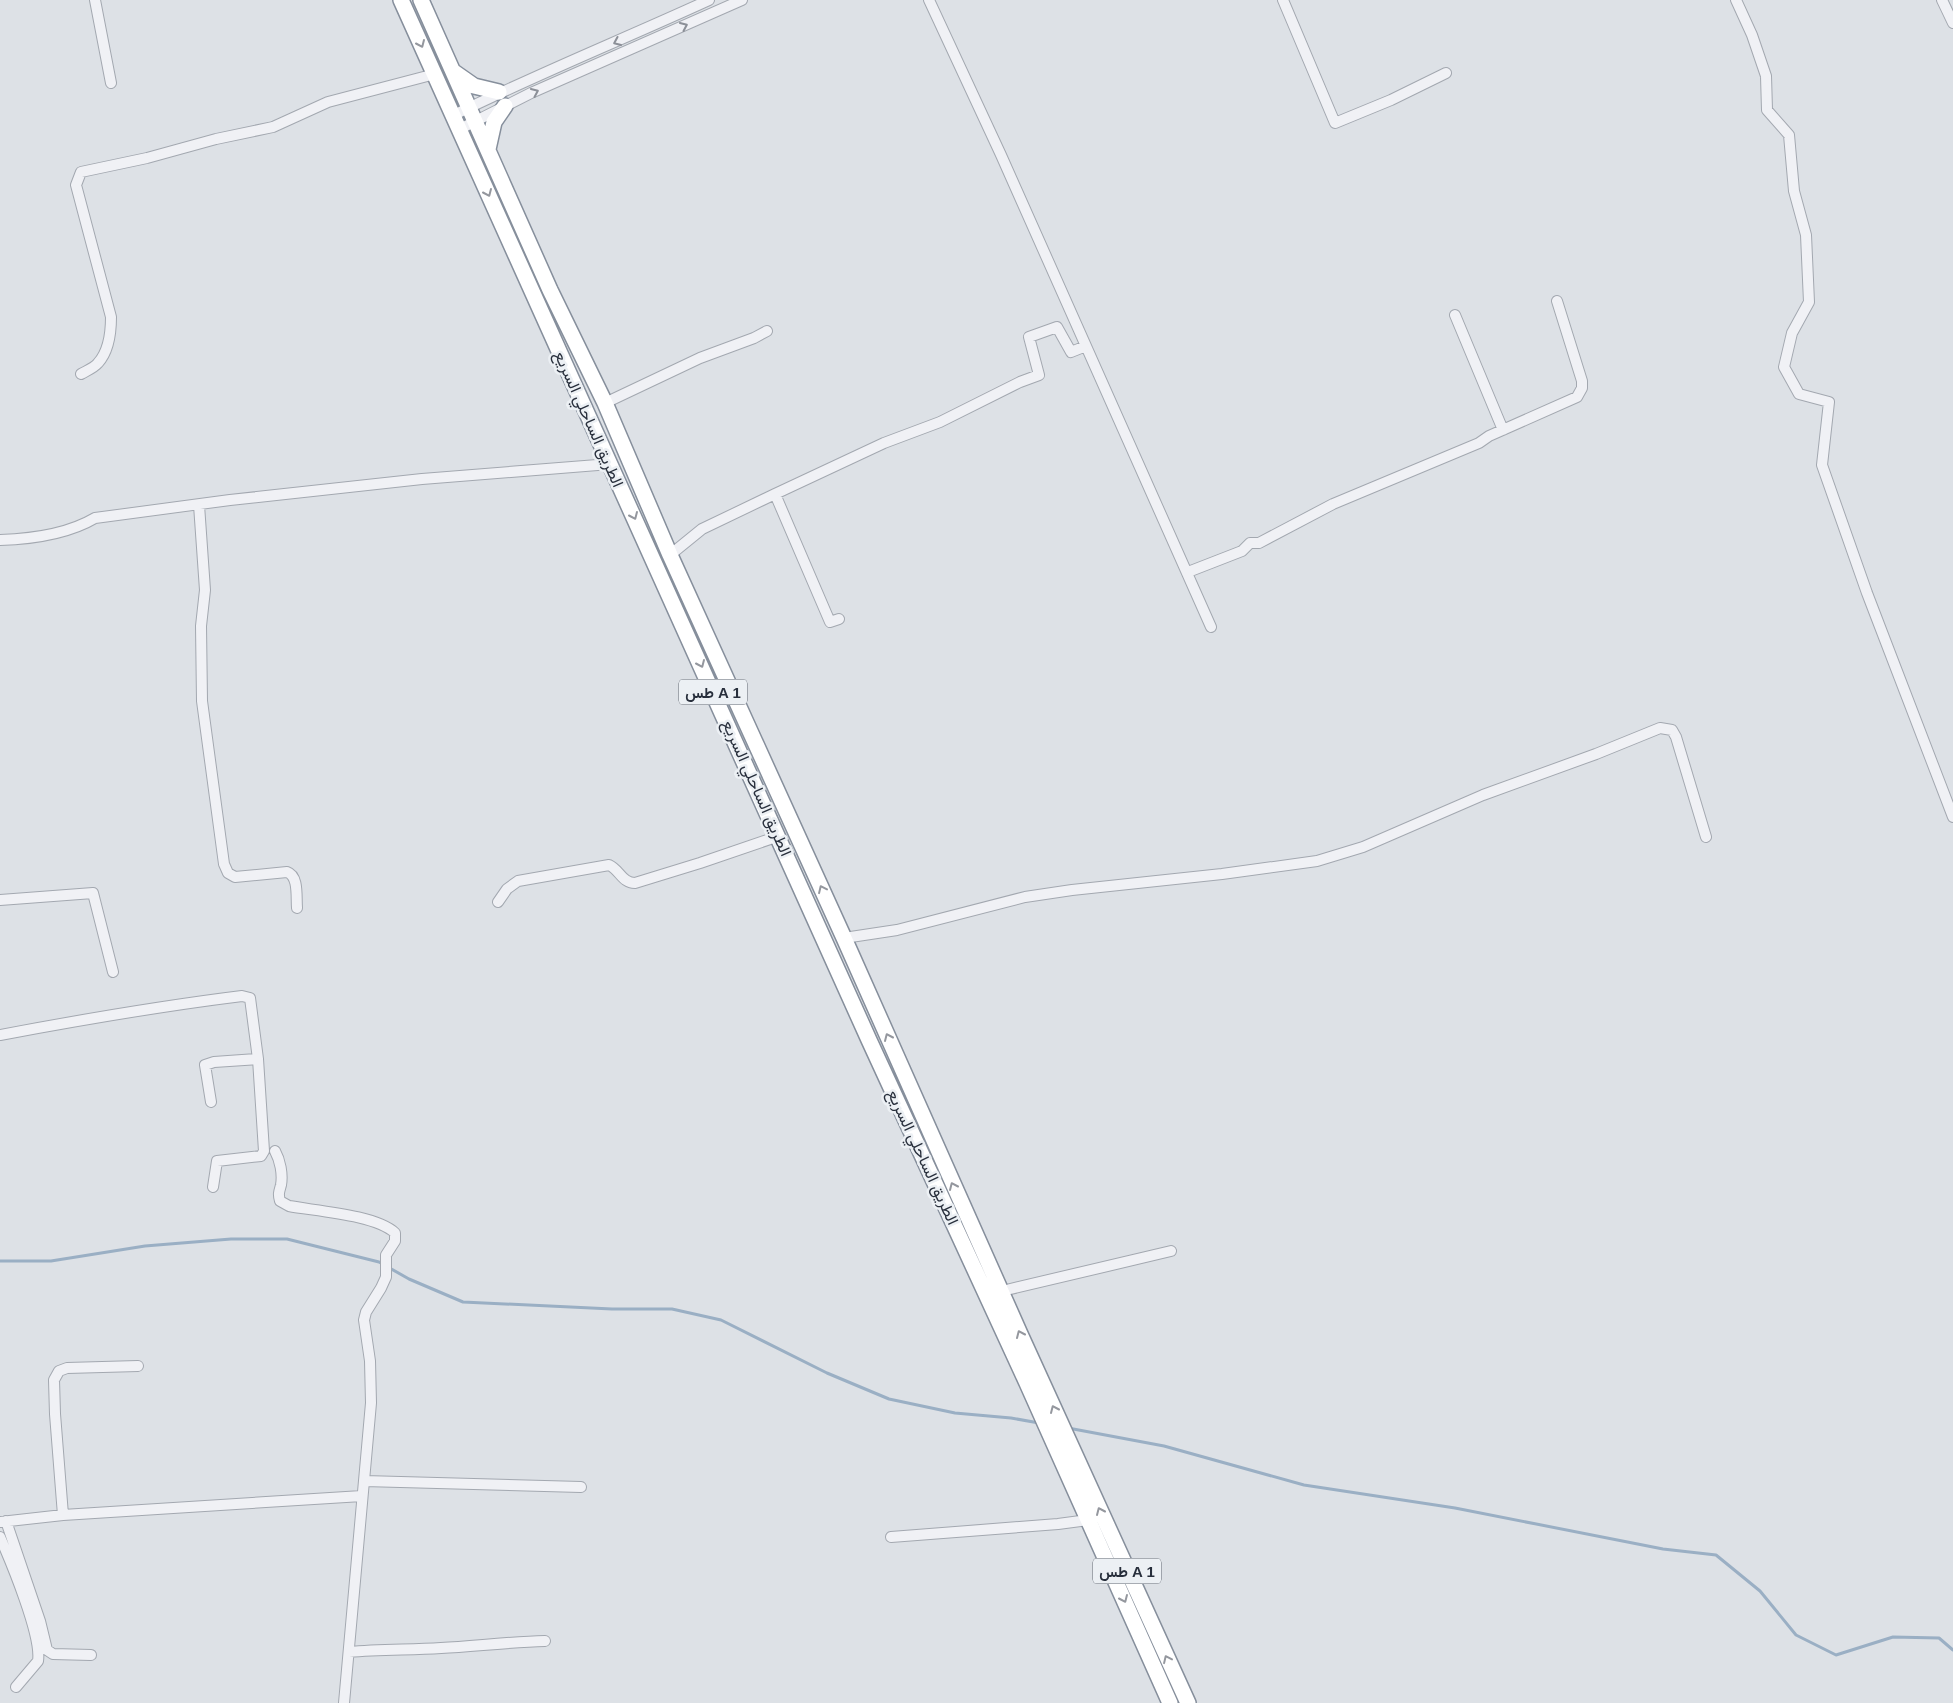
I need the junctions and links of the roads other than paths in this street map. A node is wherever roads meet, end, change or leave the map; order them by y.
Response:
1 (95, 0) edge
2 (401, 0) edge
3 (421, 0) edge
4 (709, 0) edge
5 (742, 0) edge
6 (929, 0) edge
7 (1283, 0) edge
8 (1736, 0) edge
9 (1942, 0) edge
10 (1953, 23) edge
11 (596, 51) junction
12 (600, 63) junction
13 (453, 71) junction
14 (1446, 73) dead end
15 (435, 74) junction
16 (111, 83) dead end
17 (502, 99) junction
18 (472, 114) junction
19 (457, 122) junction
20 (488, 149) junction
21 (1557, 301) dead end
22 (1455, 315) dead end
23 (767, 331) dead end
24 (1086, 346) junction
25 (81, 374) dead end
26 (605, 403) junction
27 (1503, 430) junction
28 (610, 464) junction
29 (775, 494) junction
30 (199, 505) junction
31 (0, 540) edge
32 (670, 555) junction
33 (1188, 572) junction
34 (839, 619) dead end
35 (1211, 627) dead end
36 (1953, 817) edge
37 (778, 836) junction
38 (1706, 837) dead end
39 (0, 900) edge
40 (498, 902) dead end
41 (297, 908) dead end
42 (844, 938) junction
43 (113, 972) dead end
44 (0, 1035) edge
45 (258, 1059) junction
46 (211, 1102) dead end
47 (275, 1151) dead end
48 (213, 1187) dead end
49 (1170, 1251) dead end
50 (1002, 1292) junction
51 (138, 1366) dead end
52 (1034, 1381) junction
53 (1060, 1441) junction
54 (364, 1481) junction
55 (581, 1487) dead end
56 (362, 1496) junction
57 (63, 1515) junction
58 (1088, 1520) junction
59 (3, 1521) edge
60 (0, 1537) edge
61 (891, 1537) dead end
62 (545, 1641) dead end
63 (349, 1652) junction
64 (91, 1655) dead end
65 (16, 1687) dead end
66 (344, 1703) edge
67 (1170, 1703) edge
68 (1188, 1703) edge

1 - 16 street
2 -> 15 highway, الطريق الساحلي السريع / طس A 1
3 - 13 highway, الطريق الساحلي السريع / طس A 1
4 -> 11 street
12 -> 5 street
6 - 24 street
7 - 14 street
8 - 36 street
9 - 10 street
11 - 12 street
11 - 17 street
17 -> 12 street
13 - 17 highway
13 - 18 highway, الطريق الساحلي السريع / طس A 1
15 - 19 highway, الطريق الساحلي السريع / طس A 1
15 - 25 street
17 - 18 street
17 - 18 street
17 - 20 highway
18 - 19 street
18 - 19 street
18 - 20 highway, الطريق الساحلي السريع / طس A 1
19 -> 28 highway, الطريق الساحلي السريع / طس A 1
20 - 26 highway, الطريق الساحلي السريع / طس A 1
21 - 27 street
22 - 27 street
23 - 26 street
24 - 29 street
24 - 33 street
26 - 32 highway, الطريق الساحلي السريع / طس A 1
27 - 33 street
28 - 30 street
28 -> 37 highway, الطريق الساحلي السريع / طس A 1
29 - 32 street
29 - 34 street
30 - 31 street
30 - 41 street
42 -> 32 highway, الطريق الساحلي السريع / طس A 1
33 - 35 street
37 - 40 street
37 - 52 highway, الطريق الساحلي السريع / طس A 1
38 - 42 street
39 - 43 street
50 -> 42 highway, الطريق الساحلي السريع / طس A 1
44 - 45 street
45 - 46 street
45 - 48 street
47 - 54 street
49 - 50 street
52 -> 50 highway, الطريق الساحلي السريع / طس A 1
51 - 57 street
52 - 53 highway
53 - 58 highway, طس A 1
68 -> 53 highway, طس A 1
54 - 55 street
54 - 56 street
56 - 57 street
56 - 63 street
57 - 59 street
58 - 61 street
58 -> 67 highway, طس A 1
59 - 64 street
60 - 65 street
62 - 63 street
63 - 66 street

